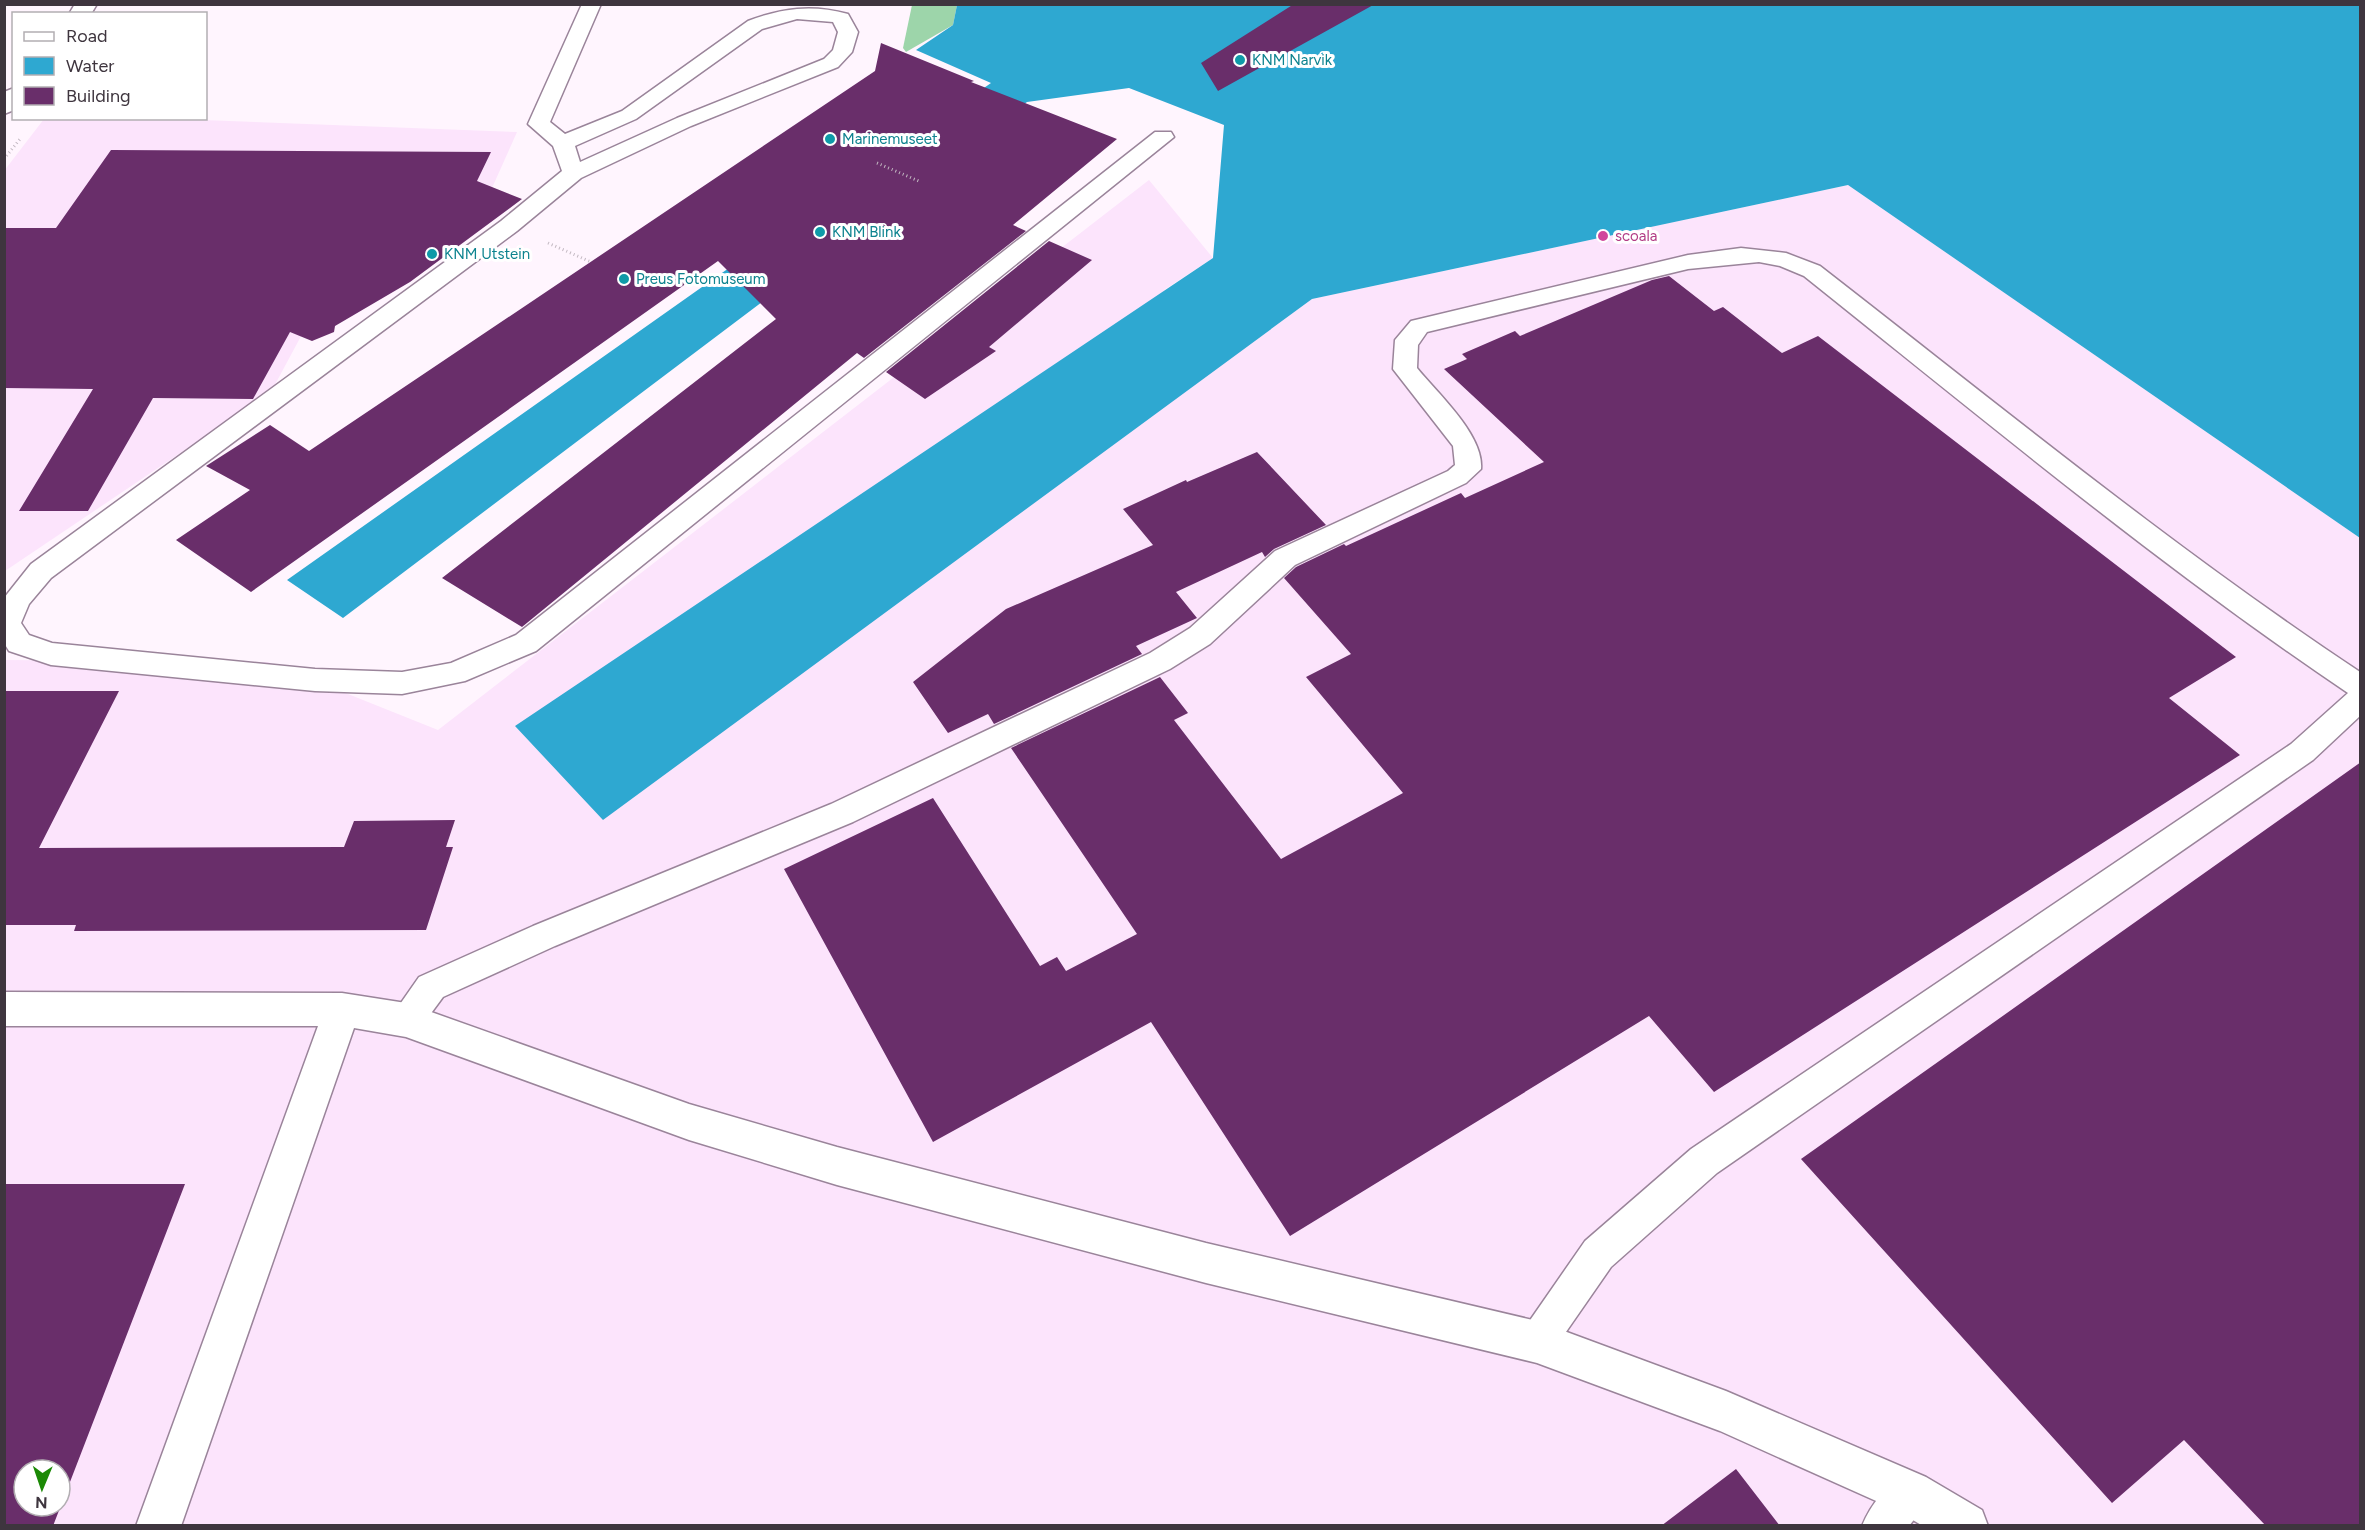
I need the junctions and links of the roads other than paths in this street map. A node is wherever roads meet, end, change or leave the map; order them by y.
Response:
1 (591, 4) edge
2 (1163, 137) dead end
3 (563, 143) junction
4 (573, 173) junction
5 (2361, 686) edge
6 (2361, 699) edge
7 (4, 1010) edge
8 (342, 1010) junction
9 (406, 1020) junction
10 (1537, 1342) junction
11 (1910, 1493) junction
12 (158, 1526) edge
13 (1882, 1526) edge
14 (1966, 1526) edge

1 - 3 lane
2 - 4 lane
3 - 4 lane
3 - 4 lane
5 - 9 lane
6 - 10 lane
7 - 8 street
8 - 9 street
8 - 12 street
9 - 10 street
10 - 11 street
11 - 13 lane
11 - 14 street

